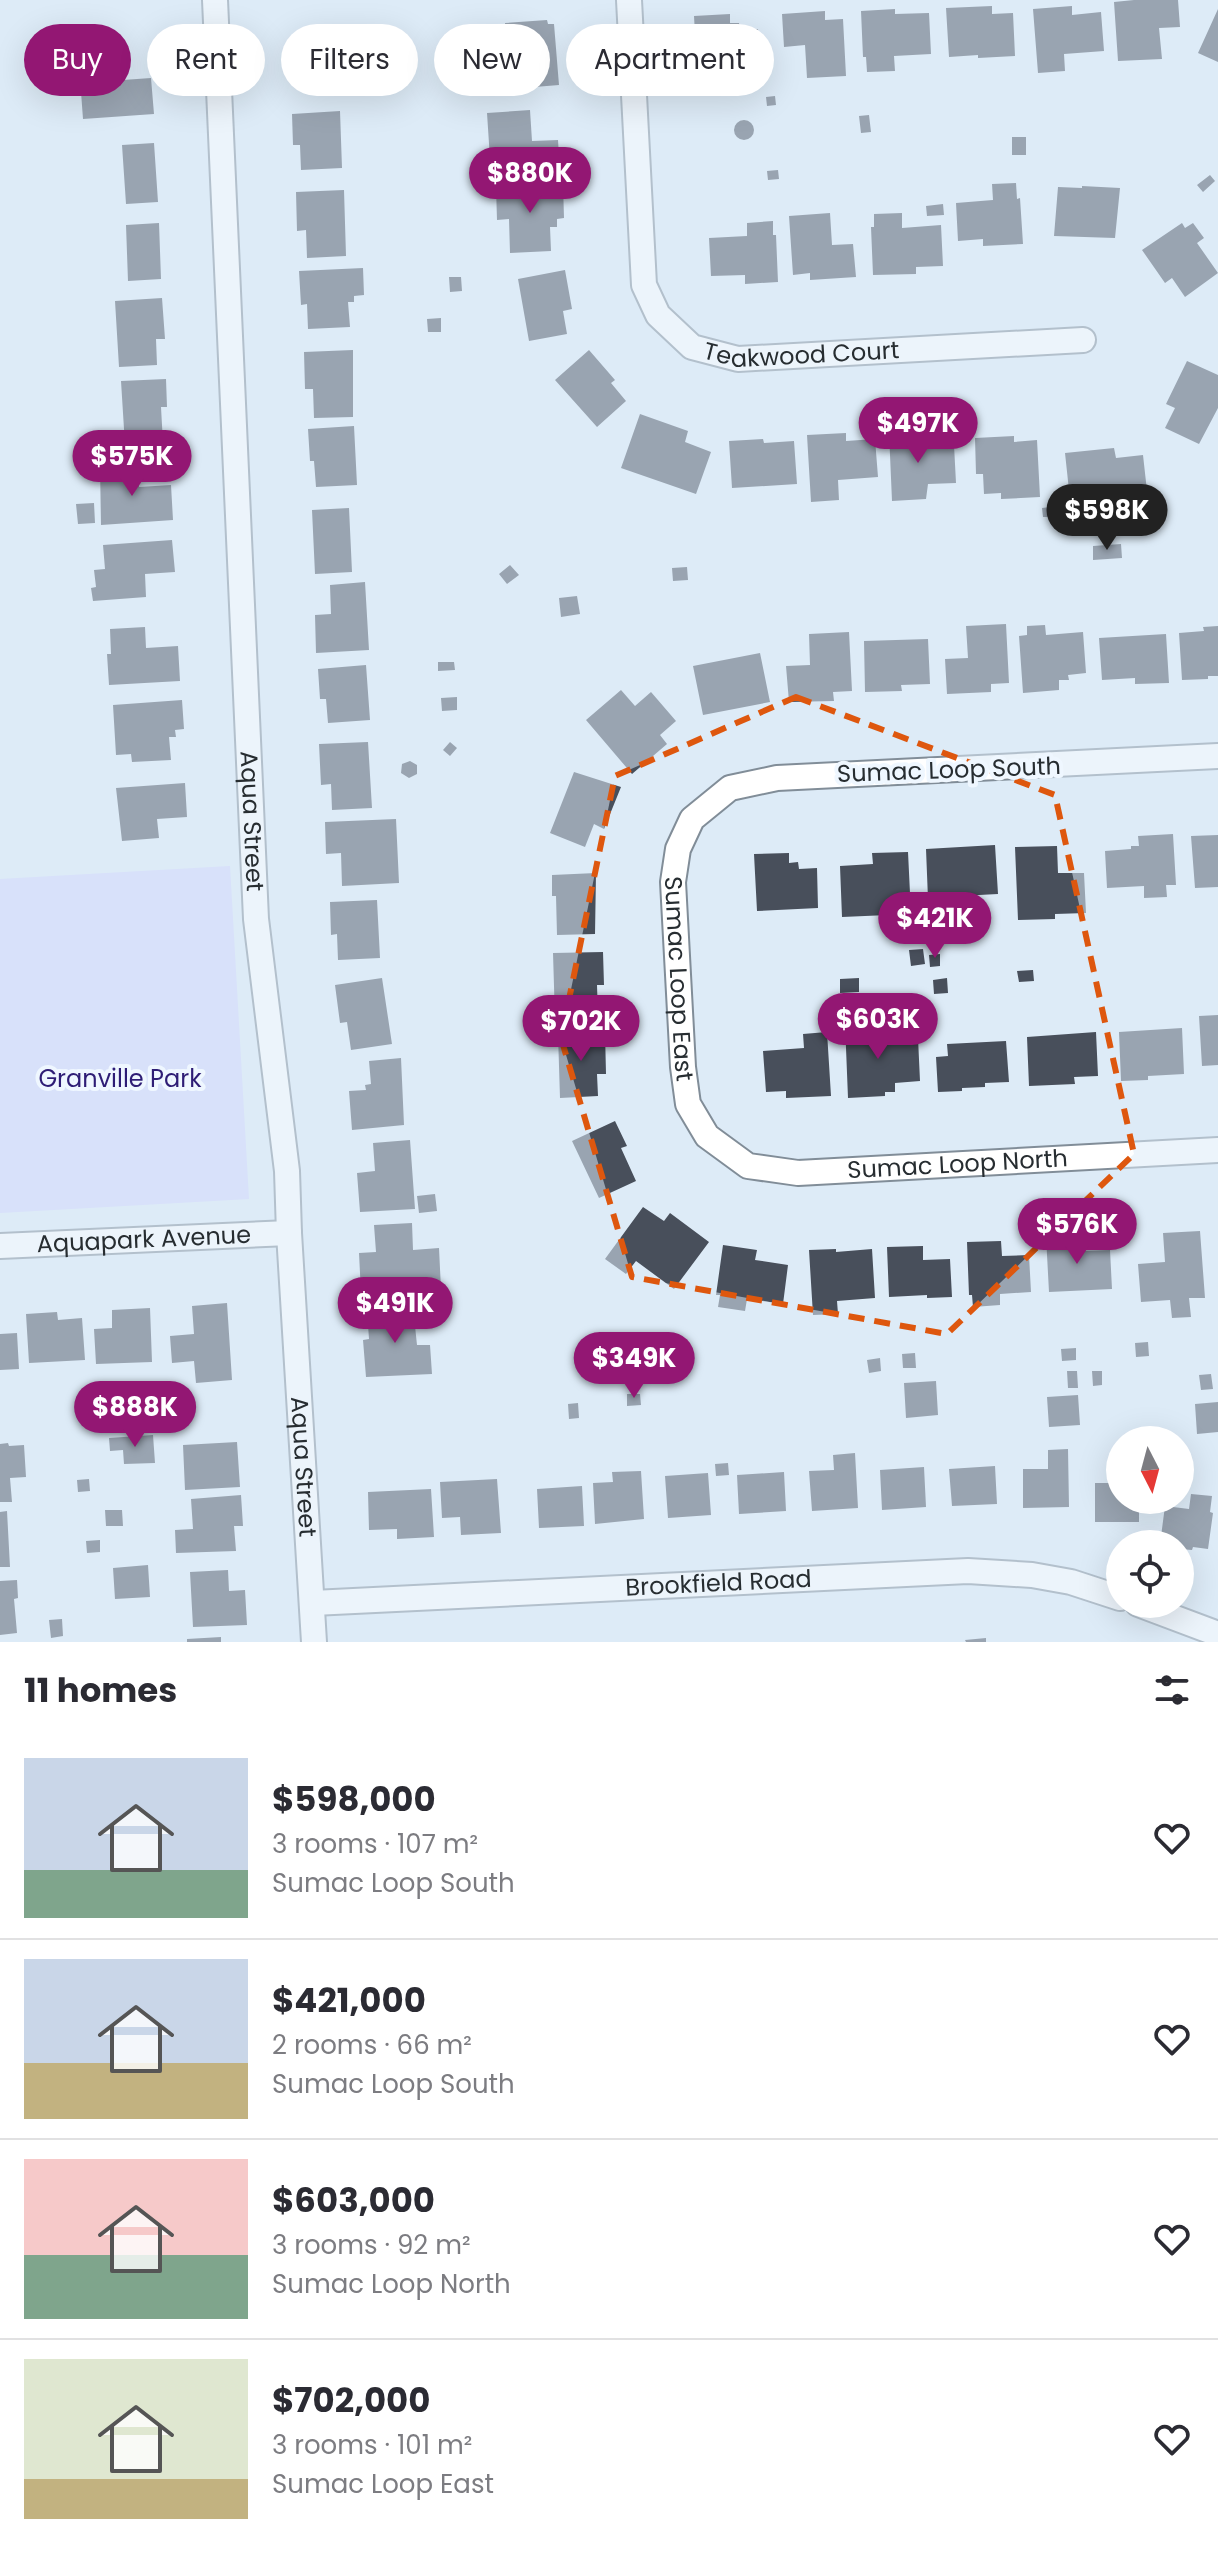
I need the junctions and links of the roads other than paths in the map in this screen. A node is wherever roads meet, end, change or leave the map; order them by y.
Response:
1 (215, 0) edge
2 (629, 0) edge
3 (1083, 340) dead end
4 (1218, 756) edge
5 (692, 819) joint
6 (707, 1136) joint
7 (1218, 1150) edge
8 (289, 1233) junction
9 (0, 1246) edge
10 (1106, 1593) edge
11 (313, 1603) junction
12 (1175, 1618) edge
13 (1218, 1634) edge
14 (314, 1642) edge

1 - 8 street, Aqua Street
2 - 3 street, Teakwood Court
4 - 5 street, Sumac Loop South
5 - 6 street, Sumac Loop East
6 - 7 street, Sumac Loop North
8 - 9 street, Aquapark Avenue
8 - 11 street, Aqua Street
10 - 11 street, Brookfield Road
11 - 14 street, Aqua Street
12 - 13 street

